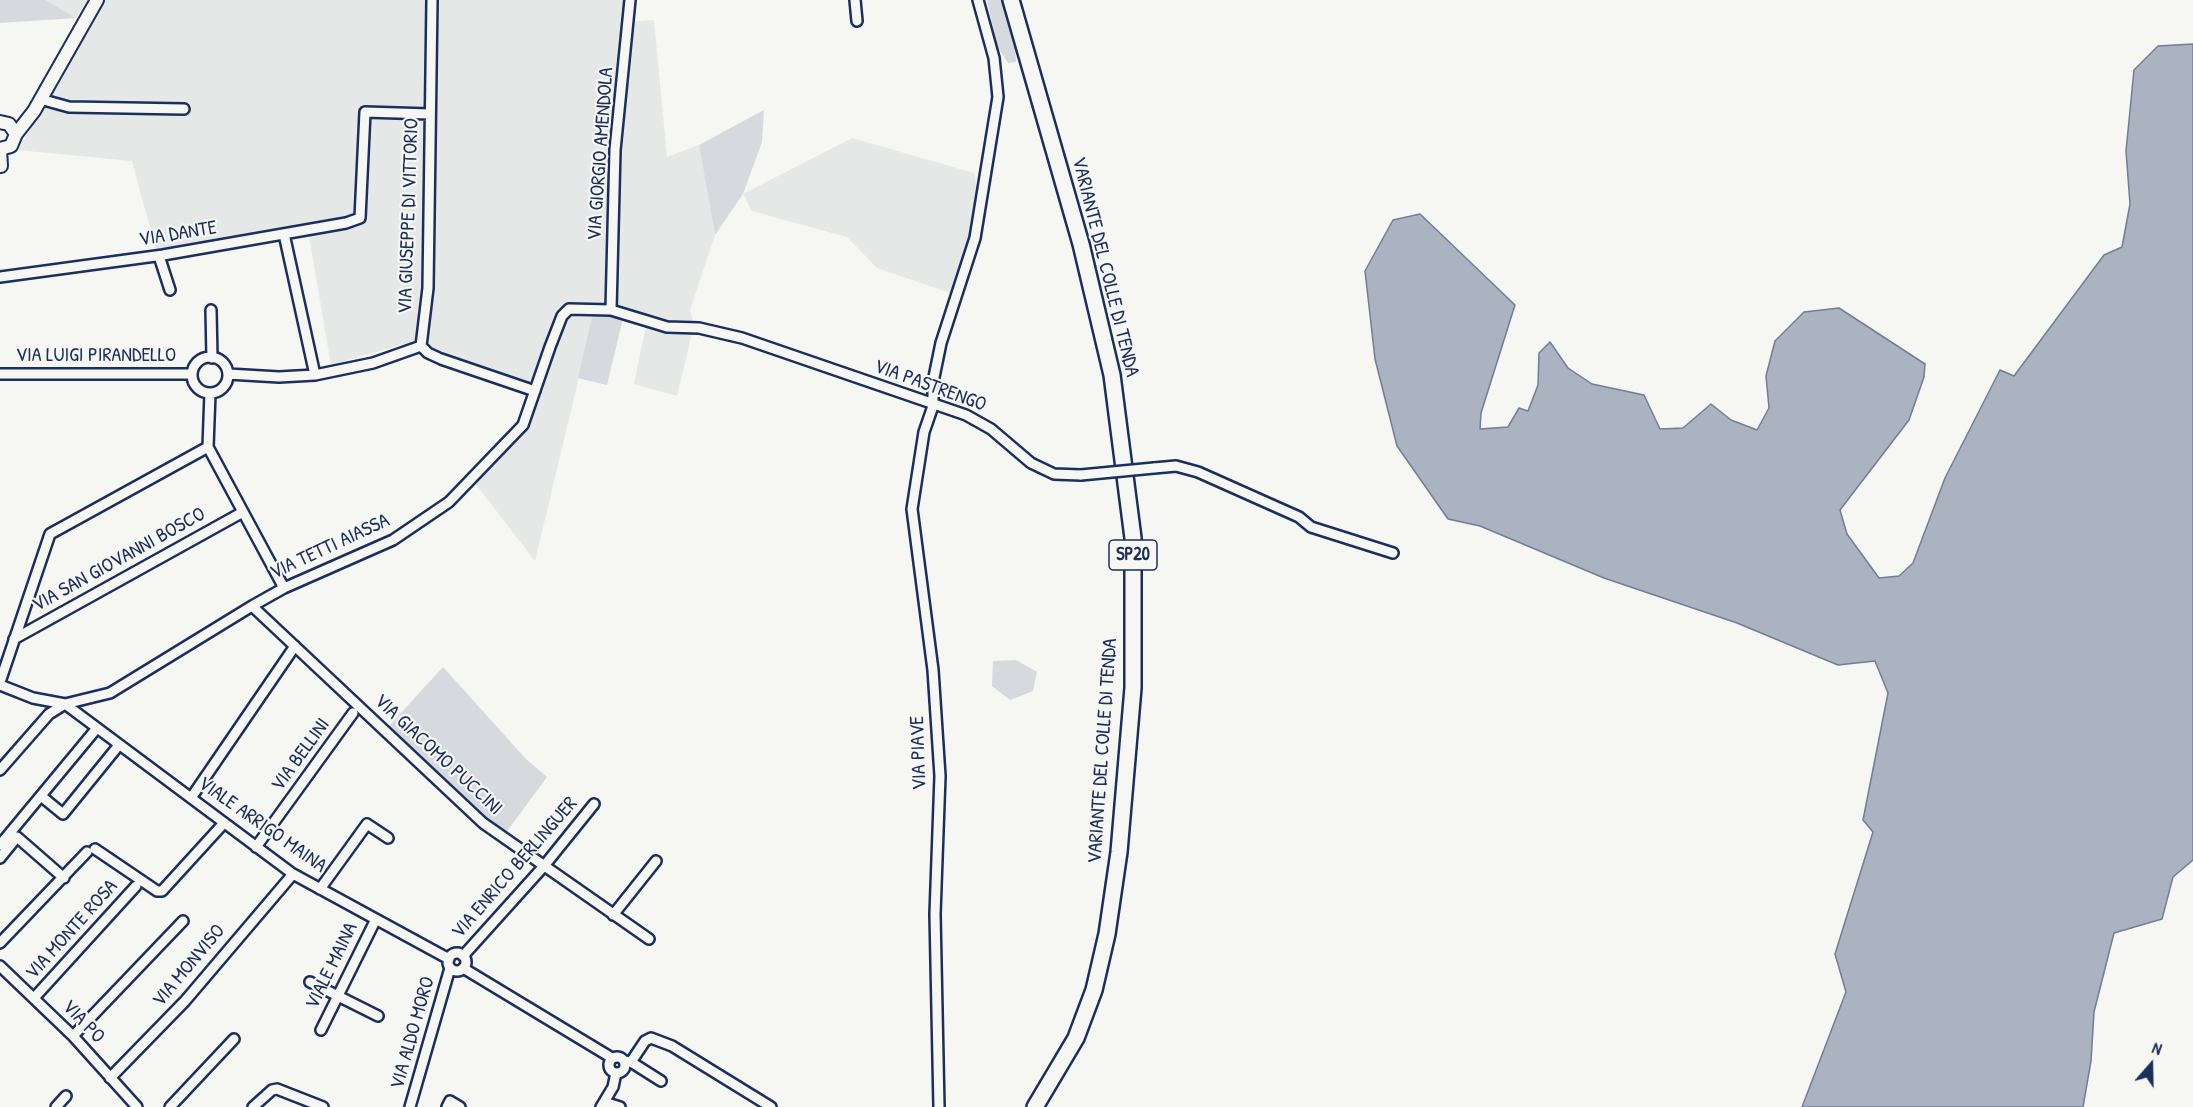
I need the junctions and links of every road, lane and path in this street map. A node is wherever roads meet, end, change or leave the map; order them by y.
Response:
1 (97, 0) edge
2 (432, 0) edge
3 (630, 0) edge
4 (855, 0) edge
5 (978, 0) edge
6 (1011, 0) edge
7 (857, 21) dead end
8 (40, 99) junction
9 (183, 109) dead end
10 (430, 114) junction
11 (8, 127) edge
12 (4, 148) edge
13 (0, 167) edge
14 (284, 234) junction
15 (159, 256) junction
16 (0, 277) edge
17 (170, 290) dead end
18 (211, 310) dead end
19 (611, 310) junction
20 (421, 346) junction
21 (212, 358) junction
22 (0, 374) edge
23 (192, 374) junction
24 (228, 374) junction
25 (315, 375) junction
26 (535, 391) junction
27 (210, 393) junction
28 (932, 402) junction
29 (208, 447) junction
30 (243, 512) junction
31 (1393, 553) dead end
32 (284, 588) junction
33 (252, 606) junction
34 (14, 639) junction
35 (295, 646) junction
36 (0, 684) edge
37 (65, 704) junction
38 (353, 713) dead end
39 (97, 728) junction
40 (119, 745) junction
41 (0, 770) edge
42 (41, 796) junction
43 (191, 798) junction
44 (594, 804) dead end
45 (224, 823) junction
46 (388, 838) dead end
47 (0, 845) edge
48 (256, 847) junction
49 (0, 858) edge
50 (656, 861) dead end
51 (544, 866) junction
52 (292, 874) junction
53 (63, 877) junction
54 (136, 886) dead end
55 (320, 889) junction
56 (613, 915) junction
57 (376, 919) junction
58 (183, 921) dead end
59 (649, 939) dead end
60 (0, 943) edge
61 (463, 956) junction
62 (449, 964) junction
63 (0, 966) edge
64 (464, 968) junction
65 (310, 982) dead end
66 (338, 997) junction
67 (34, 998) junction
68 (378, 1016) dead end
69 (321, 1029) dead end
70 (73, 1036) junction
71 (234, 1039) dead end
72 (612, 1058) junction
73 (628, 1061) junction
74 (615, 1073) junction
75 (110, 1078) junction
76 (661, 1081) dead end
77 (66, 1096) dead end
78 (603, 1104) edge
79 (56, 1107) edge
80 (137, 1107) edge
81 (170, 1107) edge
82 (253, 1107) edge
83 (323, 1107) edge
84 (410, 1107) edge
85 (447, 1107) edge
86 (460, 1107) edge
87 (620, 1107) edge
88 (771, 1107) edge
89 (939, 1107) edge
90 (1035, 1107) edge

1 - 8 street
2 - 10 street, VIA GIUSEPPE DI VITTORIO
3 - 19 street, VIA GIORGIO AMENDOLA
4 - 7 street
5 - 28 street, VIA PIAVE
6 - 90 main road, VARIANTE DEL COLLE DI TENDA / SP20
8 - 9 street
8 - 11 street
10 - 14 street, VIA DANTE
10 - 20 street, VIA GIUSEPPE DI VITTORIO
11 - 12 street
12 - 13 street
14 - 15 street, VIA DANTE
14 - 25 street
15 - 16 street, VIA DANTE
15 - 17 street
18 - 21 street
19 - 26 street, VIA TETTI AIASSA
19 - 28 street, VIA PASTRENGO
20 - 25 street
20 - 26 street
21 - 23 street
21 - 24 street
22 - 23 street, VIA LUIGI PIRANDELLO
23 - 27 street
24 - 25 street
24 - 27 street
26 - 32 street, VIA TETTI AIASSA
27 - 29 street
28 - 31 street, VIA PASTRENGO, bridge
28 - 89 street, VIA PIAVE
29 - 30 street
29 - 34 street
30 - 32 street
30 - 34 street, VIA SAN GIOVANNI BOSCO
32 - 33 street, VIA TETTI AIASSA
33 - 35 street, VIA GIACOMO PUCCINI
33 - 37 street, VIA TETTI AIASSA
34 - 36 street
35 - 43 street
35 - 51 street, VIA GIACOMO PUCCINI
36 - 37 street
37 - 39 street, VIALE ARRIGO MAINA
37 - 41 street, VIA TETTI AIASSA
38 - 48 street, VIA BELLINI
39 - 40 street, VIALE ARRIGO MAINA
39 - 42 street
40 - 42 street
40 - 43 street, VIALE ARRIGO MAINA
42 - 47 street
43 - 45 street, VIALE ARRIGO MAINA
44 - 51 street, VIA ENRICO BERLINGUER
45 - 48 street, VIALE ARRIGO MAINA
45 - 53 street
46 - 55 street
48 - 52 street, VIALE ARRIGO MAINA
49 - 53 street
50 - 56 street
51 - 56 street, VIA GIACOMO PUCCINI
51 - 61 street, VIA ENRICO BERLINGUER
52 - 55 street, VIALE ARRIGO MAINA
52 - 75 street, VIA MONVISO
53 - 60 street
54 - 67 street, VIA MONTE ROSA
55 - 57 street, VIALE ARRIGO MAINA
56 - 59 street, VIA GIACOMO PUCCINI
57 - 62 street, VIALE ARRIGO MAINA
57 - 66 street, VIALE MAINA
58 - 70 street
61 - 62 street
61 - 64 street
62 - 64 street
62 - 84 street, VIA ALDO MORO
63 - 67 street, VIA PO
64 - 72 street
65 - 66 street
66 - 68 street
66 - 69 street, VIALE MAINA
67 - 70 street, VIA PO
70 - 75 street, VIA PO
71 - 81 street
72 - 73 street
72 - 74 street
73 - 74 street
73 - 76 street
73 - 88 street
74 - 78 street
75 - 80 street, VIA PO
77 - 79 street
78 - 87 street
82 - 83 street
85 - 86 street

